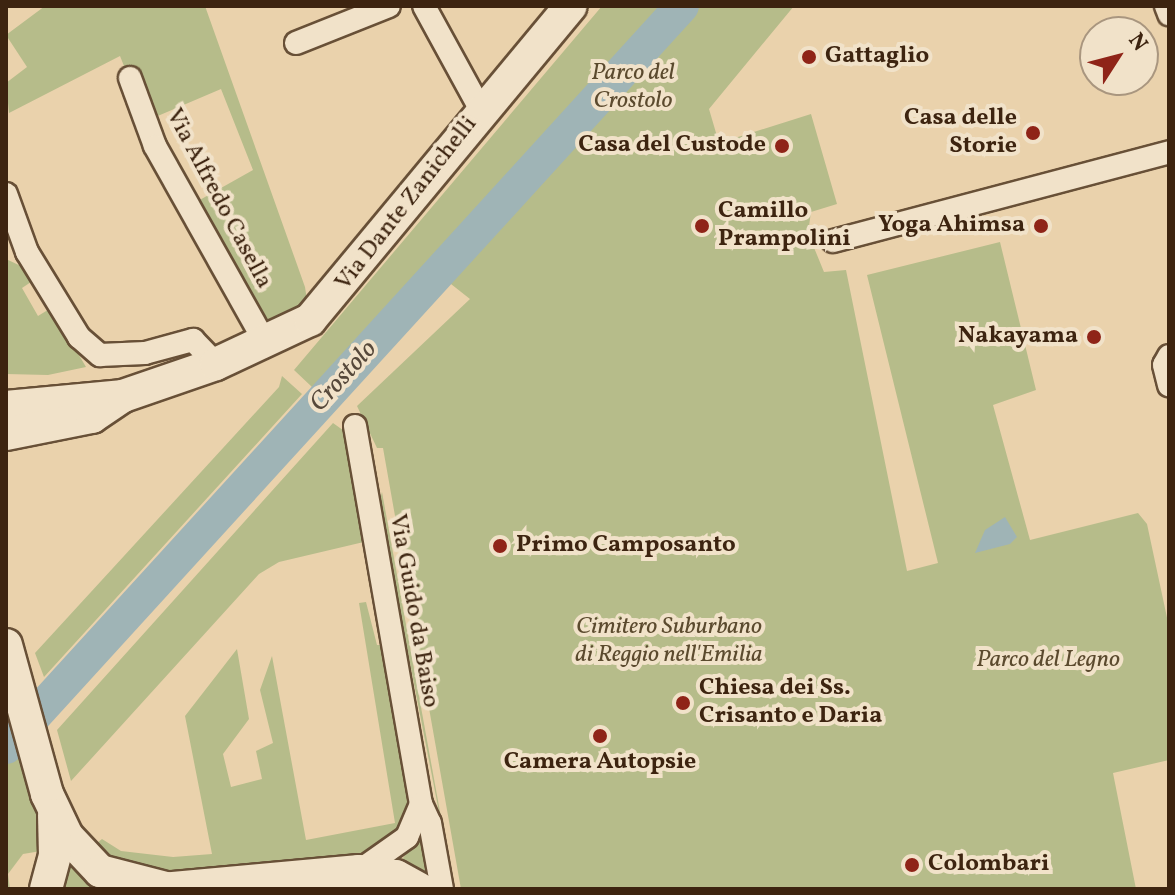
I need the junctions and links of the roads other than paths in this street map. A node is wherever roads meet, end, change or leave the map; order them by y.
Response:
1 (389, 6) edge
2 (424, 6) edge
3 (571, 6) edge
4 (1166, 6) edge
5 (1169, 14) edge
6 (296, 43) dead end
7 (130, 78) dead end
8 (481, 110) junction
9 (1169, 152) edge
10 (6, 194) edge
11 (833, 241) dead end
12 (265, 342) junction
13 (1169, 356) edge
14 (216, 364) junction
15 (1169, 385) edge
16 (123, 396) junction
17 (6, 407) edge
18 (355, 426) dead end
19 (6, 434) edge
20 (8, 652) edge
21 (51, 804) junction
22 (421, 804) junction
23 (359, 871) junction
24 (46, 889) edge
25 (164, 889) edge
26 (419, 889) edge
27 (442, 889) edge

1 - 6 street
2 - 8 street
3 - 8 street, Via Dante Zanichelli
4 - 5 street
7 - 12 street, Via Alfredo Casella
8 - 12 street, Via Dante Zanichelli
9 - 11 street
10 - 14 street
12 - 14 street, Via Dante Zanichelli
13 - 15 street
14 - 16 street, Via Dante Zanichelli
16 - 17 street
16 - 19 street
18 - 22 street, Via Guido da Baiso
20 - 21 street
21 - 24 street
21 - 25 street
22 - 23 street
22 - 27 street, Via Guido da Baiso
23 - 25 street
23 - 26 street

